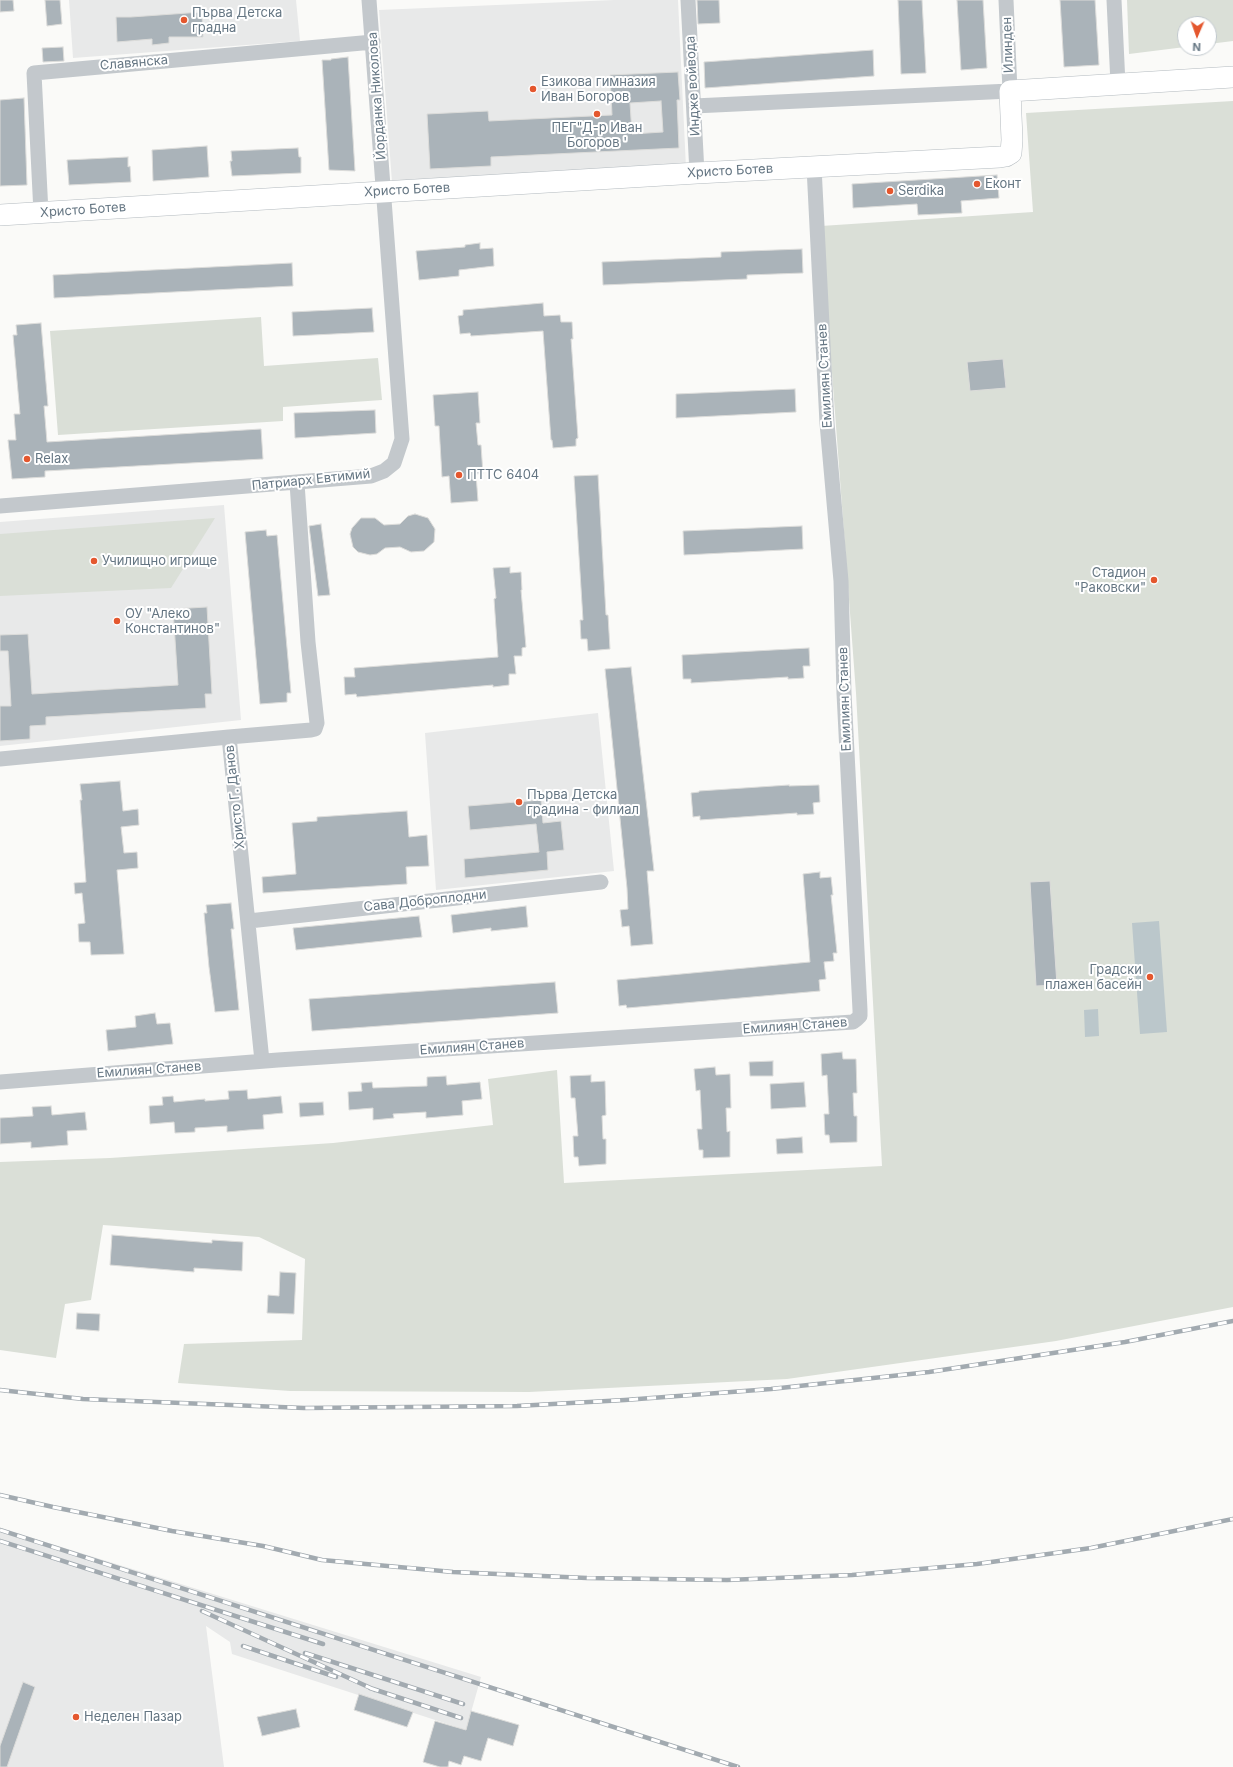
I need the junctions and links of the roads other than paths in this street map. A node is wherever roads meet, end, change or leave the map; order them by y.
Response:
1 (369, 0) edge
2 (688, 0) edge
3 (1006, 0) edge
4 (1114, 0) edge
5 (373, 42) junction
6 (1233, 77) edge
7 (1118, 84) junction
8 (1010, 91) junction
9 (694, 106) junction
10 (814, 167) junction
11 (697, 173) junction
12 (383, 191) junction
13 (40, 213) junction
14 (0, 215) edge
15 (297, 483) junction
16 (0, 506) edge
17 (229, 737) junction
18 (0, 760) edge
19 (601, 882) dead end
20 (249, 921) junction
21 (262, 1061) junction
22 (0, 1082) edge

1 - 5 street, Йорданка Николова
2 - 9 street, Индже войвода
3 - 8 street, Илинден
4 - 7 street
5 - 12 street, Йорданка Николова
5 - 13 street, Славянска
6 - 7 street
7 - 8 street
8 - 9 street
8 - 10 street, Христо Ботев
9 - 11 street, Индже войвода
10 - 11 street, Христо Ботев
10 - 21 street, Емилиян Станев
11 - 12 street, Христо Ботев
12 - 13 street, Христо Ботев
12 - 15 street, Патриарх Евтимий
13 - 14 street, Христо Ботев
15 - 16 street, Патриарх Евтимий
15 - 17 street
17 - 18 street, Христо Г. Данов
17 - 20 street, Христо Г. Данов
19 - 20 street, Сава Доброплодни
20 - 21 street, Христо Г. Данов
21 - 22 street, Емилиян Станев

